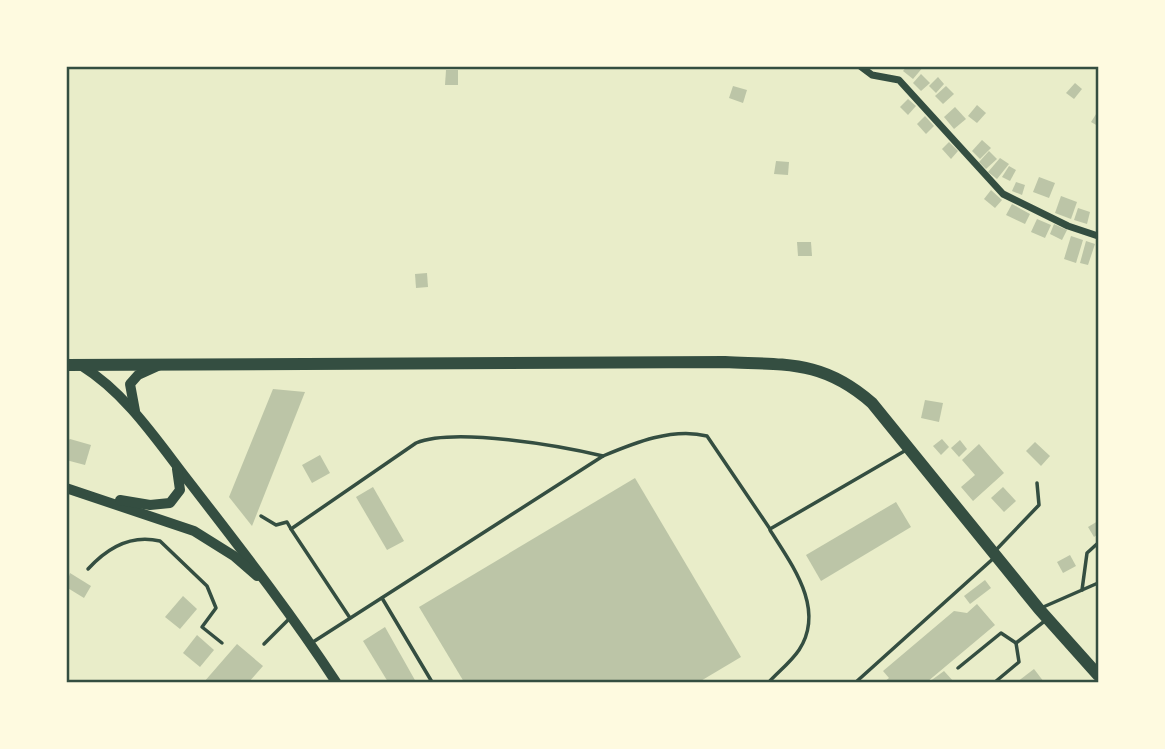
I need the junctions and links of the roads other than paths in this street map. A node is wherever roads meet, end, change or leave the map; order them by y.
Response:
1 (860, 66) edge
2 (1098, 236) edge
3 (66, 365) edge
4 (160, 365) junction
5 (82, 366) junction
6 (137, 417) junction
7 (909, 448) junction
8 (603, 456) junction
9 (176, 465) junction
10 (1037, 483) dead end
11 (66, 488) edge
12 (93, 496) junction
13 (261, 516) dead end
14 (290, 529) junction
15 (770, 529) junction
16 (1098, 543) edge
17 (995, 554) junction
18 (88, 569) dead end
19 (1098, 583) edge
20 (1082, 590) junction
21 (277, 594) junction
22 (382, 598) junction
23 (1039, 608) junction
24 (293, 616) junction
25 (350, 619) junction
26 (1048, 619) junction
27 (222, 643) dead end
28 (1016, 643) junction
29 (264, 644) dead end
30 (311, 644) junction
31 (958, 668) dead end
32 (1098, 675) edge
33 (336, 682) edge
34 (432, 682) edge
35 (769, 682) edge
36 (856, 682) edge
37 (995, 682) edge

1 - 2 street
3 - 5 main road
4 - 5 main road
4 - 6 main road
4 - 7 main road
5 - 6 main road
6 - 9 main road
7 - 15 lane
7 - 17 main road
8 - 14 lane
8 - 15 lane
8 - 22 lane
9 - 12 main road
9 - 21 main road
10 - 17 lane
11 - 12 main road
12 - 21 main road
13 - 14 lane
14 - 25 lane
15 - 35 lane
16 - 20 lane
17 - 23 main road
17 - 36 lane
18 - 27 lane
19 - 20 lane
20 - 23 lane
21 - 24 main road
22 - 25 lane
22 - 34 lane
23 - 26 main road
24 - 29 lane
24 - 30 main road
25 - 30 lane
26 - 28 lane
26 - 32 main road
28 - 31 lane
28 - 37 lane
30 - 33 main road

